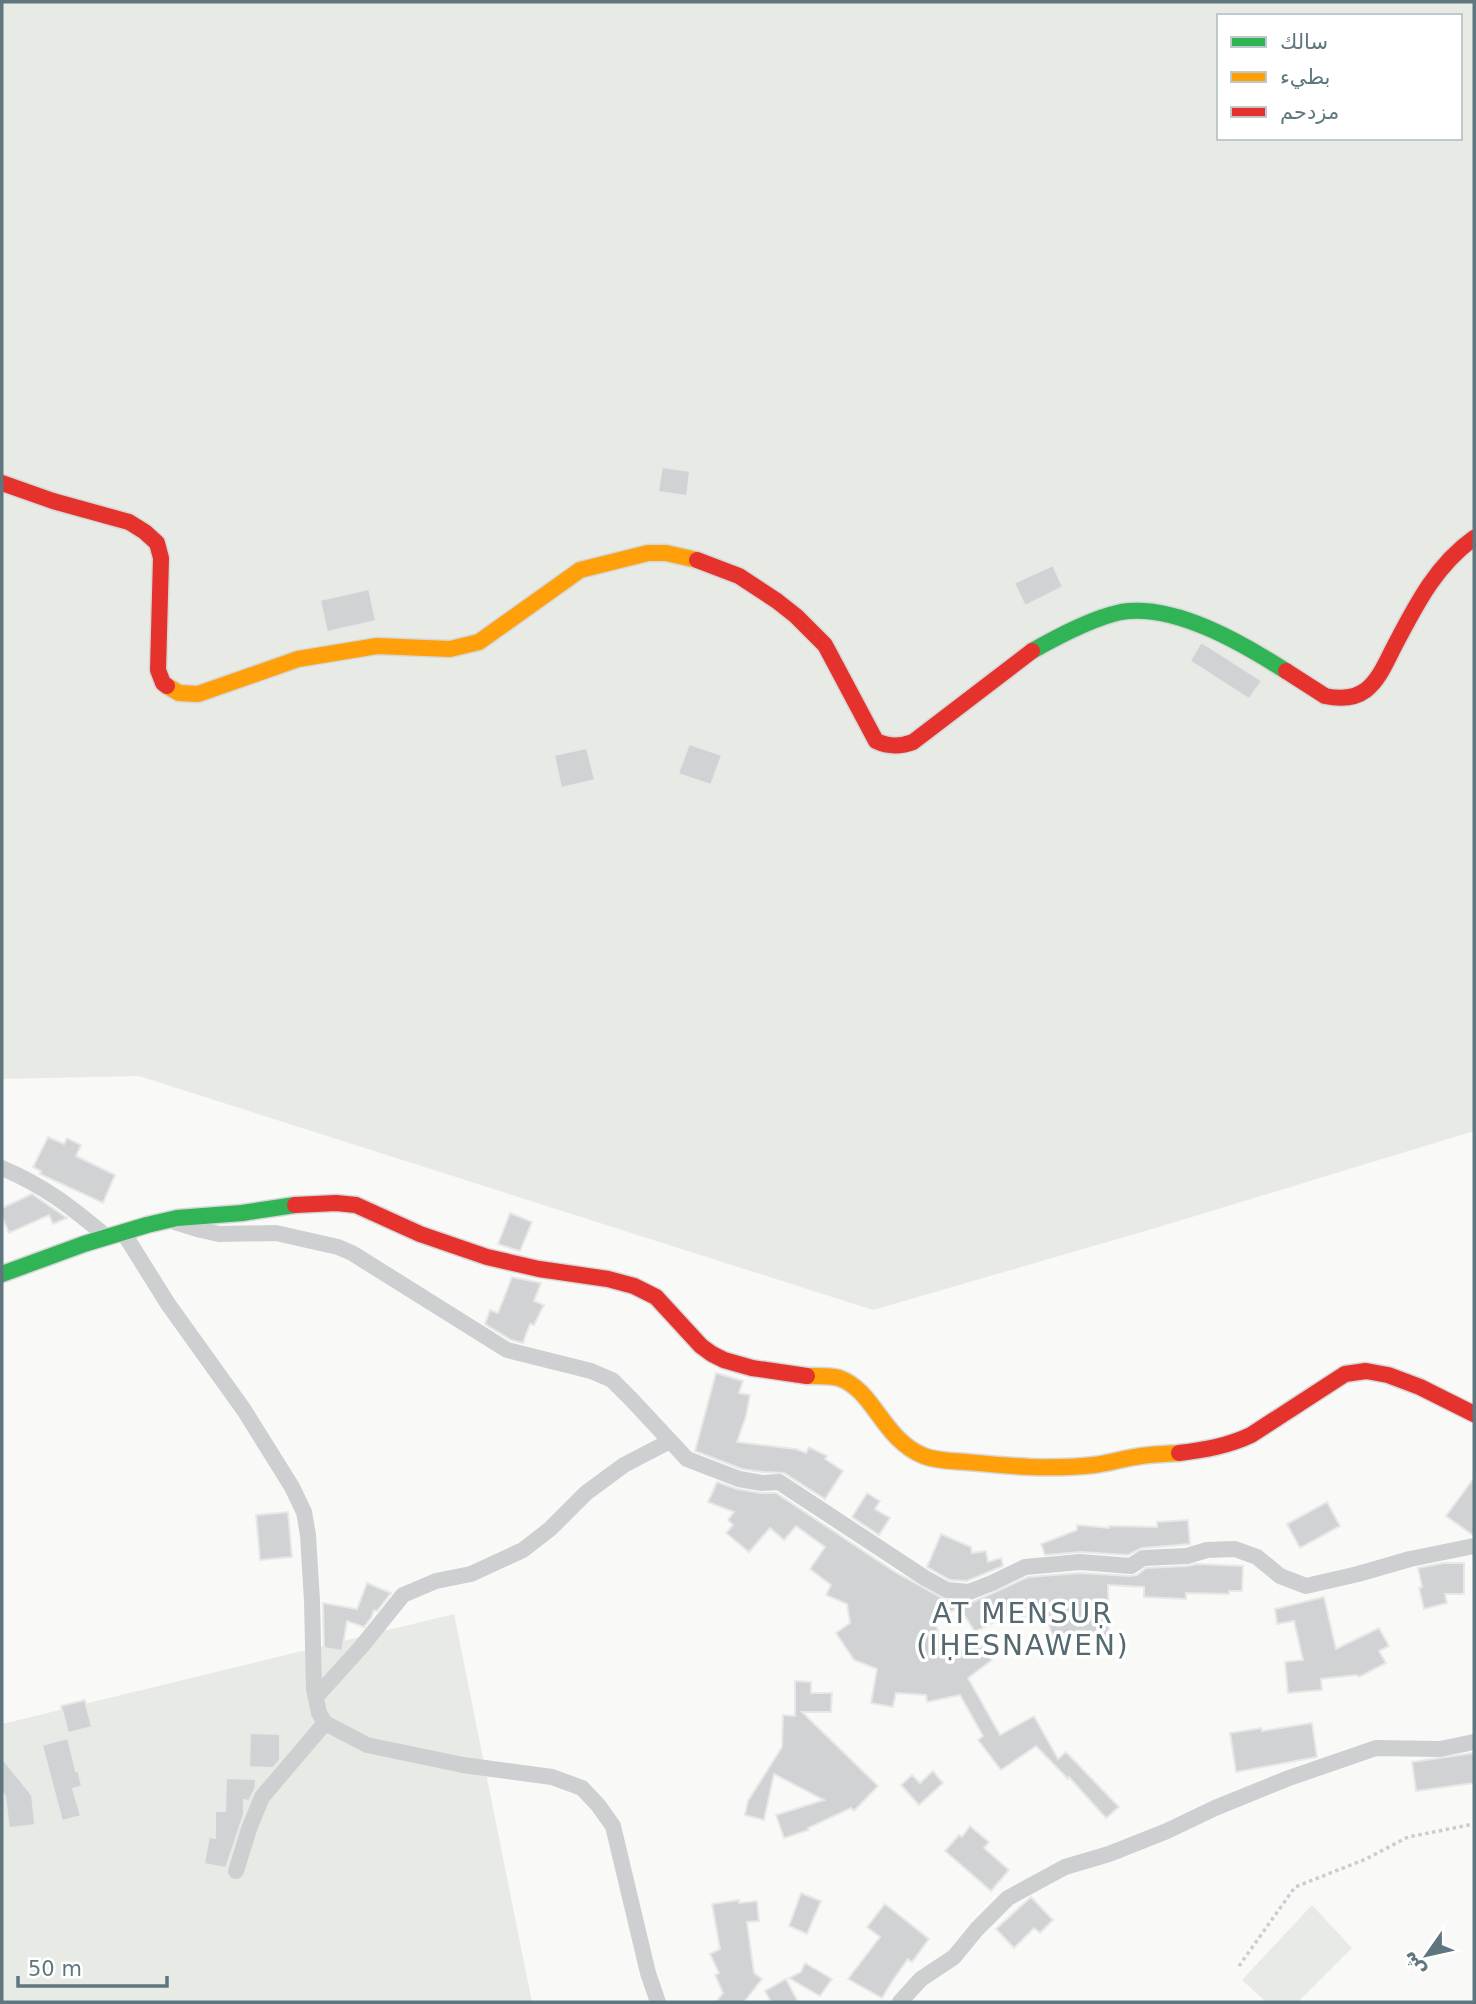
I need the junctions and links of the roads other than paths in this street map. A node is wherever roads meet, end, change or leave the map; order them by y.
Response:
1 (2, 483) edge
2 (1474, 538) edge
3 (2, 1168) edge
4 (170, 1220) junction
5 (123, 1232) junction
6 (107, 1237) junction
7 (2, 1274) edge
8 (1474, 1413) edge
9 (670, 1441) junction
10 (1474, 1546) edge
11 (316, 1697) junction
12 (325, 1723) junction
13 (1474, 1742) edge
14 (236, 1871) dead end
15 (659, 2002) edge
16 (900, 2002) edge

1 - 2 street
3 - 6 street
4 - 5 street
4 - 8 street
4 - 9 street
5 - 6 street
5 - 11 street
6 - 7 street
9 - 10 street
9 - 11 street
11 - 12 street
12 - 14 street
12 - 15 street
13 - 16 street

